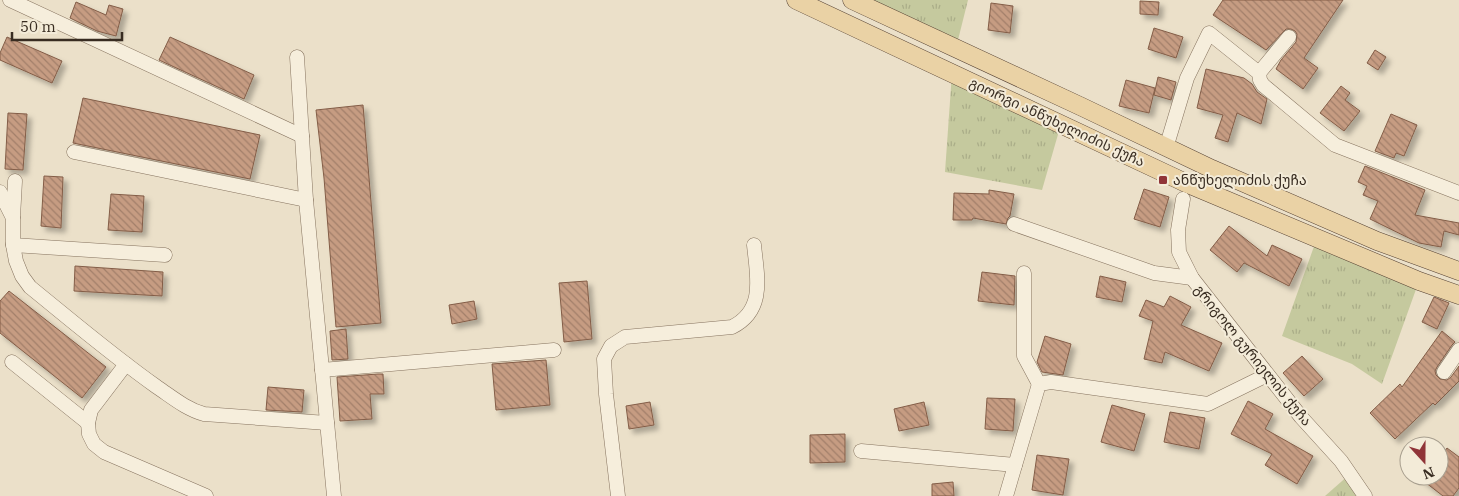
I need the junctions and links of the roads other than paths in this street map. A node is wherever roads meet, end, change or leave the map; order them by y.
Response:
1 (10, 0) edge
2 (796, 0) edge
3 (852, 0) edge
4 (1289, 37) dead end
5 (297, 57) dead end
6 (1259, 73) junction
7 (302, 136) junction
8 (1166, 148) junction
9 (74, 152) dead end
10 (15, 181) dead end
11 (0, 192) edge
12 (1459, 193) edge
13 (1183, 199) dead end
14 (306, 200) junction
15 (13, 218) junction
16 (1014, 224) dead end
17 (13, 245) junction
18 (754, 245) dead end
19 (165, 255) dead end
20 (1459, 271) edge
21 (1024, 273) dead end
22 (1192, 278) junction
23 (1459, 295) edge
24 (554, 350) dead end
25 (1459, 350) edge
26 (12, 362) dead end
27 (126, 364) junction
28 (322, 370) junction
29 (1444, 372) dead end
30 (1267, 375) junction
31 (1039, 384) junction
32 (88, 423) junction
33 (327, 423) junction
34 (861, 451) dead end
35 (1015, 465) junction
36 (206, 496) edge
37 (334, 496) edge
38 (618, 496) edge
39 (1006, 496) edge
40 (1365, 496) edge

1 - 7 street
2 - 23 main road, გიორგი ანწუხელიძის ქუჩა
3 - 8 main road, გიორგი ანწუხელიძის ქუჩა
4 - 6 street
5 - 7 street
6 - 8 street
6 - 12 street
7 - 14 street
8 - 20 main road, გიორგი ანწუხელიძის ქუჩა
9 - 14 street
10 - 15 street
11 - 15 street
13 - 22 street, გრიგოლ გურიელის ქუჩა
14 - 28 street
15 - 17 street
16 - 22 street
17 - 19 street
17 - 27 street
18 - 38 street
21 - 31 street
22 - 30 street, გრიგოლ გურიელის ქუჩა
24 - 28 street
25 - 29 street
26 - 32 street
27 - 32 street
27 - 33 street
28 - 33 street
30 - 31 street
30 - 40 street, გრიგოლ გურიელის ქუჩა
31 - 35 street
32 - 36 street
33 - 37 street
34 - 35 street
35 - 39 street

